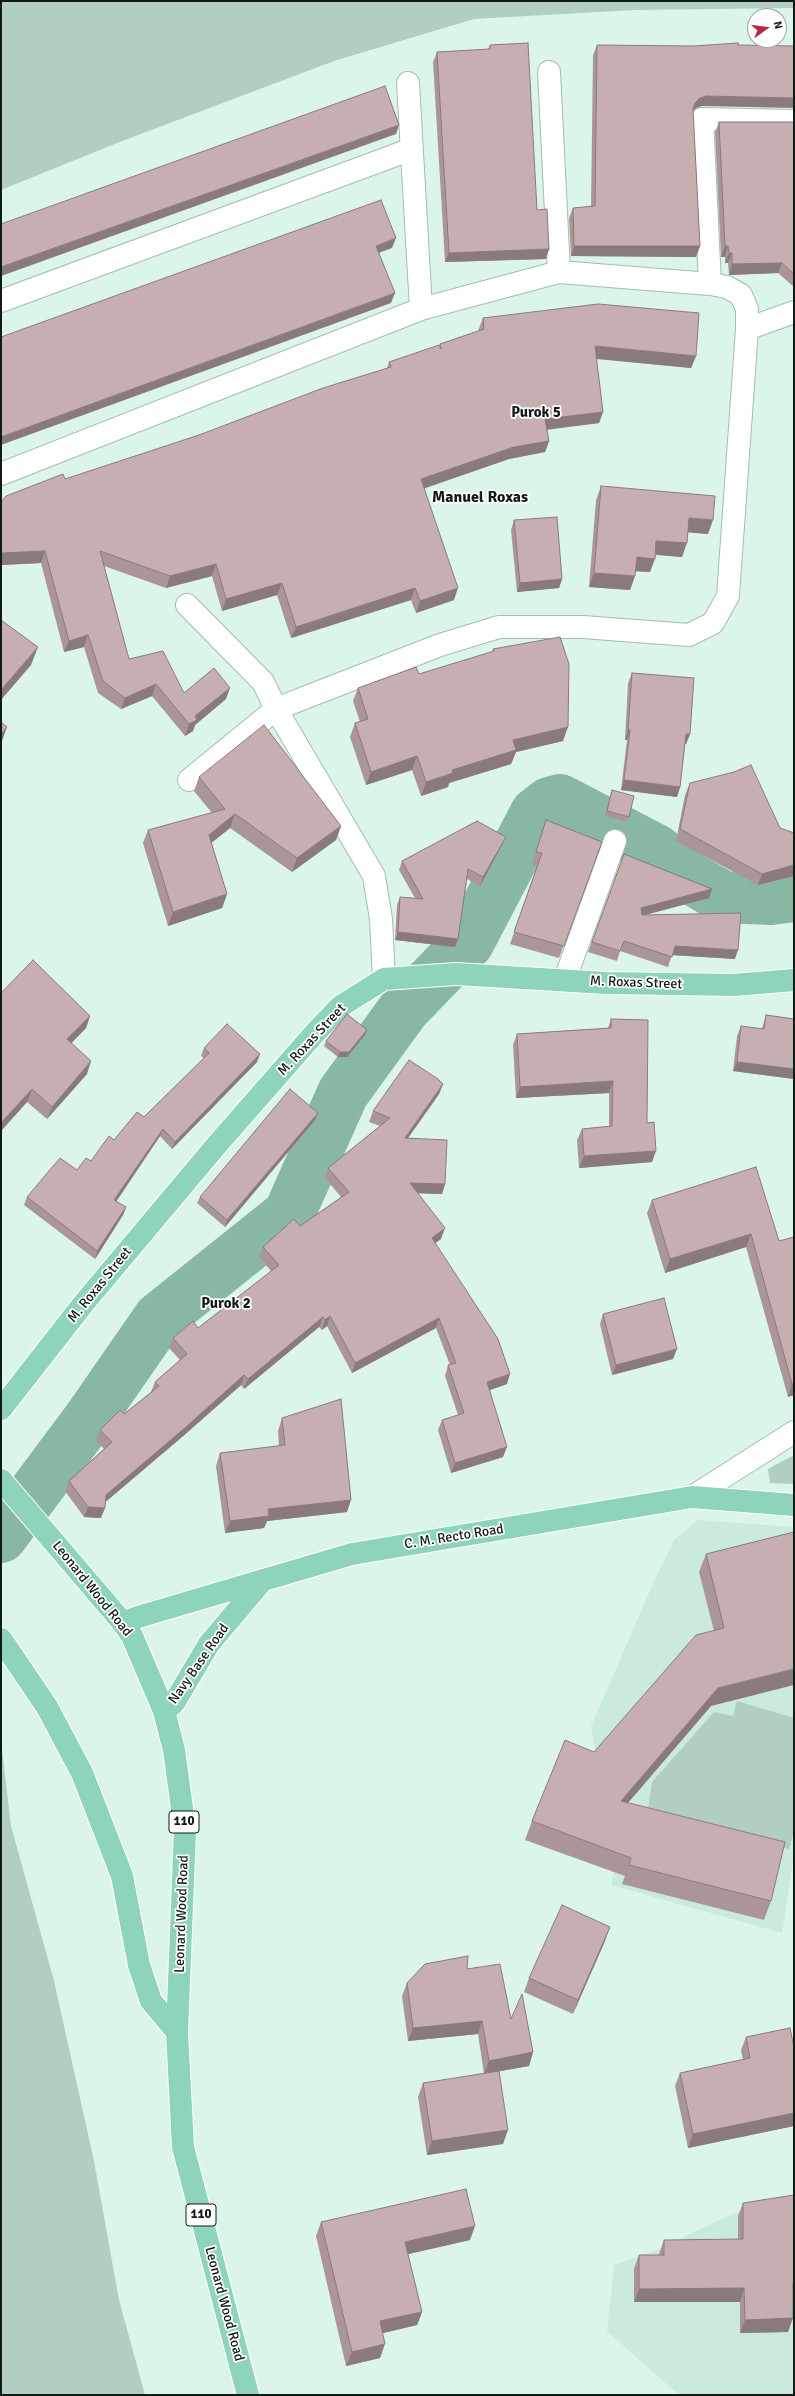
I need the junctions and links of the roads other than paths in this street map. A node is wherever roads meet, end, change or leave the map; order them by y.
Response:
1 (549, 72) dead end
2 (408, 83) dead end
3 (794, 121) edge
4 (412, 149) junction
5 (560, 272) junction
6 (710, 284) junction
7 (1, 301) edge
8 (421, 309) junction
9 (794, 312) edge
10 (747, 329) junction
11 (1, 474) edge
12 (187, 605) dead end
13 (276, 709) junction
14 (189, 780) dead end
15 (614, 842) dead end
16 (384, 978) junction
17 (565, 979) junction
18 (794, 980) edge
19 (1, 1409) edge
20 (794, 1432) edge
21 (1, 1480) edge
22 (692, 1497) junction
23 (794, 1505) edge
24 (263, 1580) junction
25 (120, 1621) junction
26 (1, 1639) edge
27 (164, 1710) junction
28 (177, 2032) junction
29 (248, 2395) edge

1 - 5 street
2 - 4 street
3 - 6 street
4 - 7 street
4 - 8 street
5 - 6 street
5 - 8 street
6 - 10 street
8 - 11 street
9 - 10 street
10 - 13 street
12 - 13 street
13 - 14 street
13 - 16 street
15 - 17 street
16 - 17 main road, M. Roxas Street
16 - 19 main road, M. Roxas Street
17 - 18 main road, M. Roxas Street
20 - 22 street
21 - 25 main road, Leonard Wood Road / 110
22 - 23 main road, C. M. Recto Road
22 - 24 main road, C. M. Recto Road
24 - 25 main road, C. M. Recto Road
24 - 27 main road, Navy Base Road
25 - 27 main road, Leonard Wood Road / 110
26 - 28 main road
27 - 28 main road, Leonard Wood Road / 110
28 - 29 main road, Leonard Wood Road / 110

